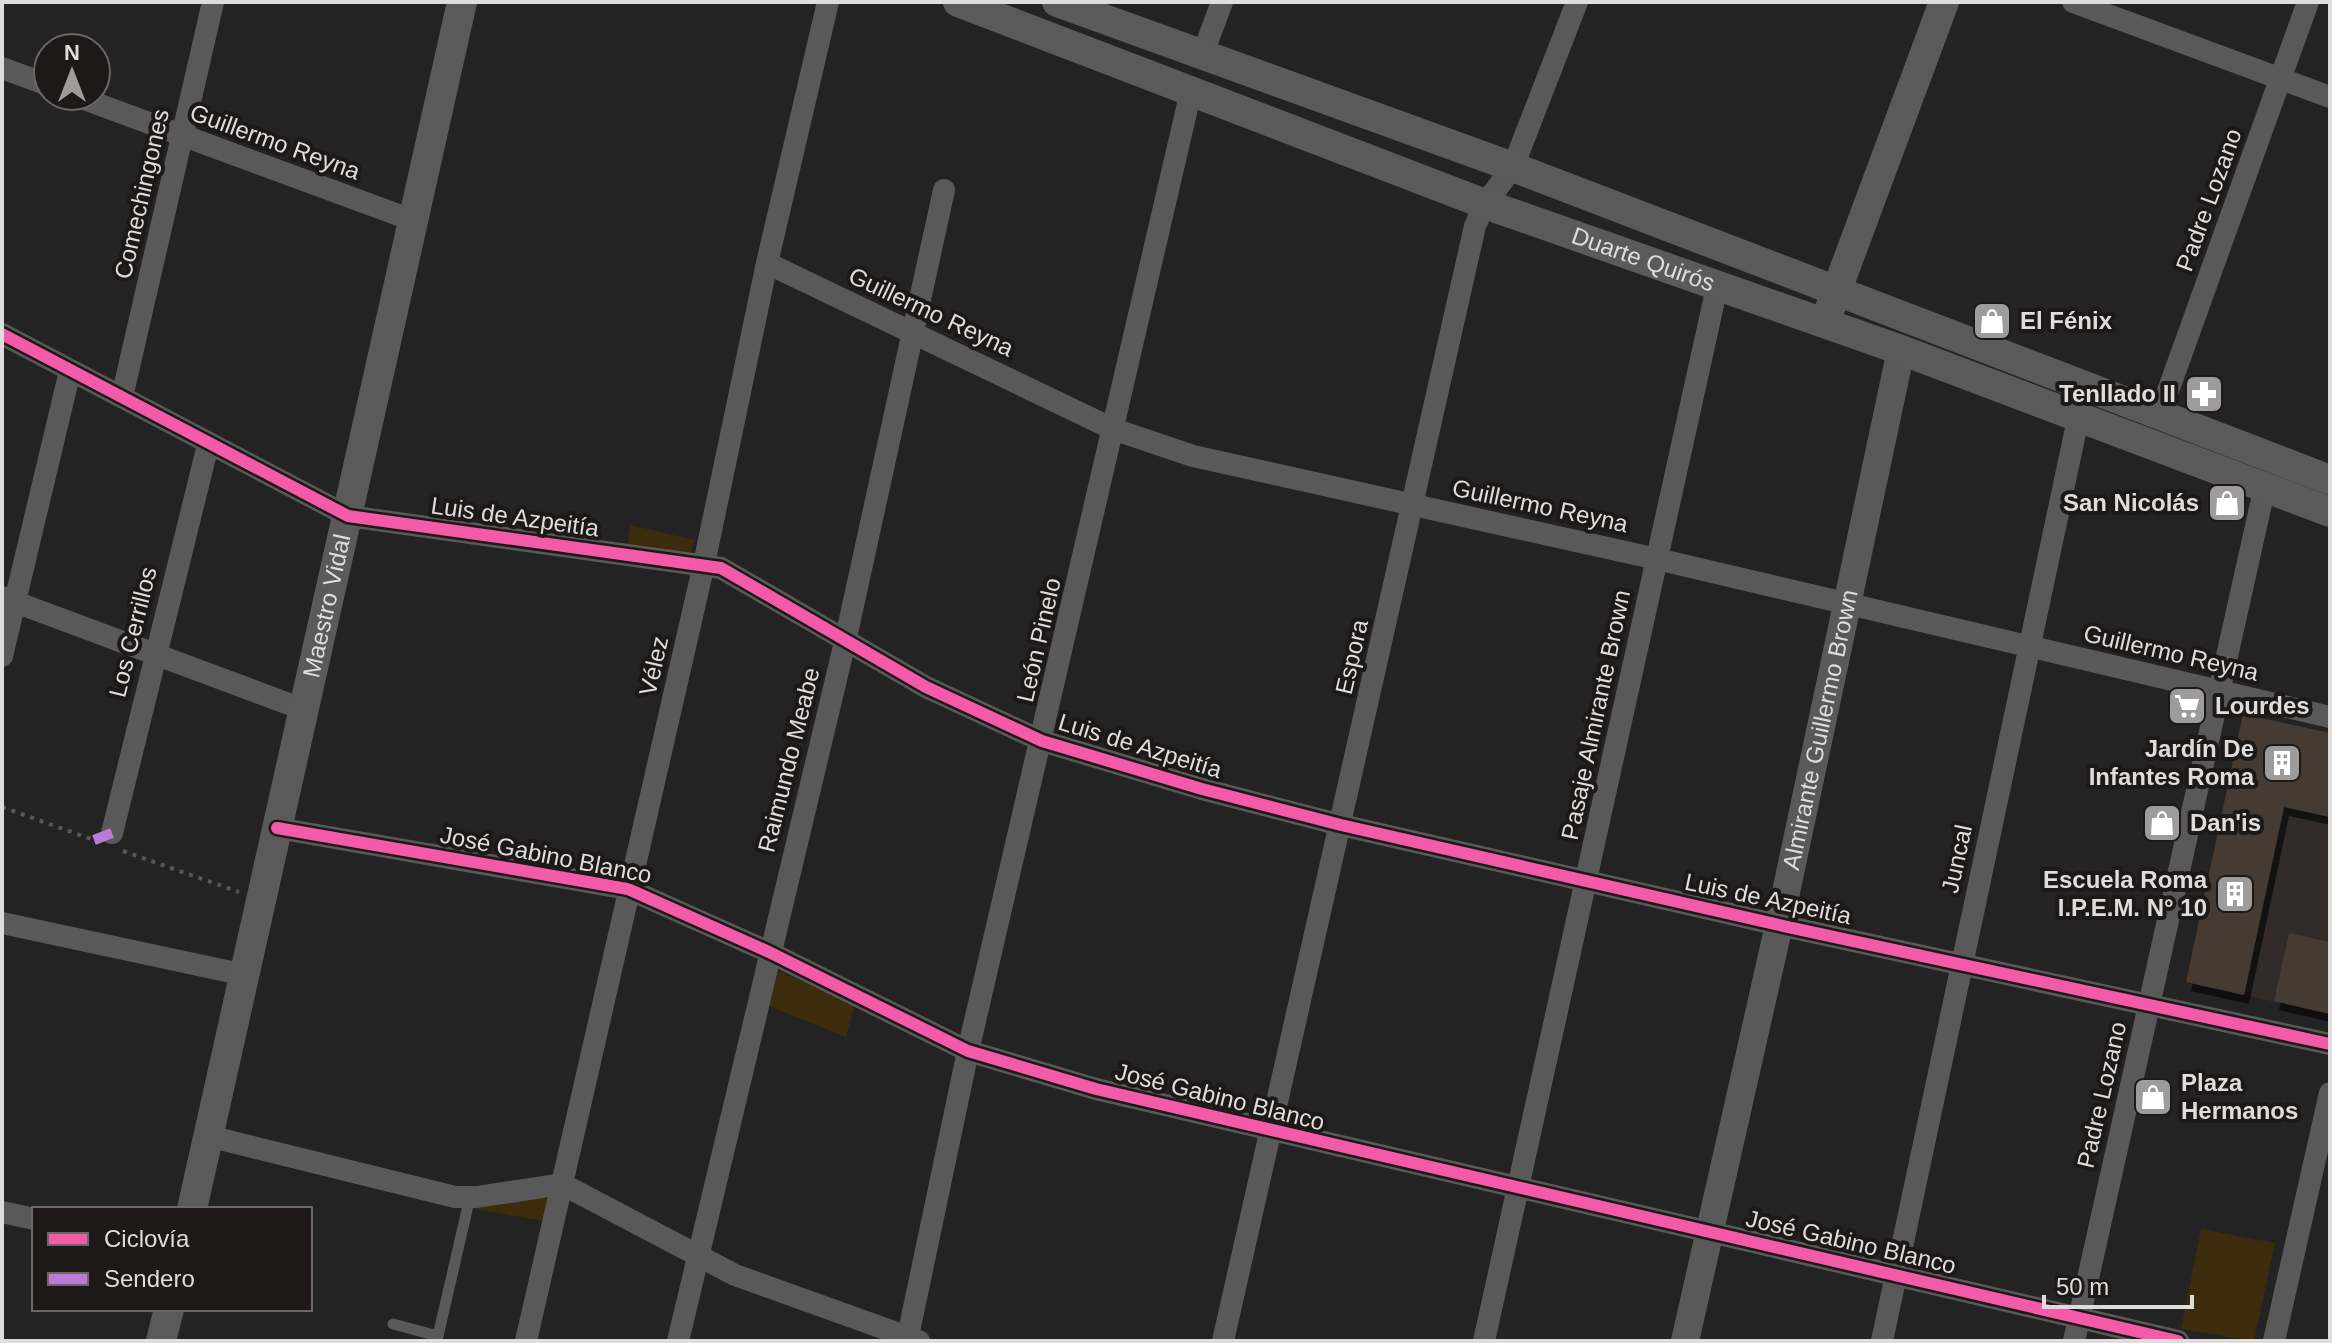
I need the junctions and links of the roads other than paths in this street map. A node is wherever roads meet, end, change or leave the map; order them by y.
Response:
1 (213, 2) edge
2 (462, 2) edge
3 (828, 2) edge
4 (958, 2) edge
5 (1057, 2) edge
6 (1222, 2) edge
7 (1577, 2) edge
8 (1944, 2) edge
9 (2073, 2) edge
10 (2308, 2) edge
11 (1202, 56) junction
12 (2, 68) edge
13 (2280, 78) junction
14 (32, 79) edge
15 (1191, 91) junction
16 (2330, 97) edge
17 (112, 110) edge
18 (183, 137) junction
19 (1513, 167) junction
20 (944, 190) dead end
21 (1485, 204) junction
22 (412, 220) junction
23 (767, 263) junction
24 (1717, 287) junction
25 (1837, 293) junction
26 (1824, 324) junction
27 (912, 333) junction
28 (2, 334) edge
29 (1901, 350) junction
30 (70, 371) junction
31 (2086, 389) junction
32 (122, 397) junction
33 (2159, 416) junction
34 (2078, 418) junction
35 (1113, 429) junction
36 (208, 445) junction
37 (2330, 480) edge
38 (2265, 486) junction
39 (1413, 505) junction
40 (2330, 512) edge
41 (348, 516) junction
42 (1657, 559) junction
43 (704, 564) junction
44 (9, 599) edge
45 (1847, 604) junction
46 (845, 642) junction
47 (2031, 646) junction
48 (154, 654) junction
49 (2, 656) edge
50 (2221, 691) junction
51 (302, 709) junction
52 (2330, 717) edge
53 (1042, 741) junction
54 (1341, 825) junction
55 (277, 828) junction
56 (103, 836) road end
57 (1586, 881) junction
58 (628, 889) junction
59 (2, 923) edge
60 (1779, 925) junction
61 (769, 952) junction
62 (1961, 963) junction
63 (245, 975) junction
64 (2149, 1005) junction
65 (2330, 1044) edge
66 (968, 1051) junction
67 (2330, 1093) edge
68 (1271, 1133) junction
69 (208, 1136) junction
70 (562, 1184) junction
71 (1519, 1189) junction
72 (470, 1197) junction
73 (192, 1207) edge
74 (2, 1212) edge
75 (32, 1219) edge
76 (1710, 1231) junction
77 (697, 1258) junction
78 (1897, 1275) junction
79 (168, 1311) edge
80 (2079, 1319) junction
81 (393, 1324) dead end
82 (912, 1340) edge
83 (161, 1341) edge
84 (526, 1341) edge
85 (678, 1341) edge
86 (1223, 1341) edge
87 (1484, 1341) edge
88 (1685, 1341) edge
89 (1882, 1341) edge
90 (2074, 1341) edge
91 (2178, 1341) edge
92 (2274, 1341) edge

1 - 18 street, Comechingones
2 - 22 main road, Maestro Vidal
3 - 23 street, Vélez
4 - 15 main road, Duarte Quirós
5 - 11 main road, Duarte Quirós
6 - 11 street
7 - 19 street, Espora
8 - 25 main road
9 - 13 street
10 - 13 street, Padre Lozano
11 - 19 main road, Duarte Quirós
12 - 14 street
13 - 16 street
13 - 33 street, Padre Lozano
15 - 21 main road, Duarte Quirós
15 - 35 street, León Pinelo
17 - 18 street, Guillermo Reyna
18 - 22 street, Guillermo Reyna
18 - 32 street, Comechingones
19 - 21 street, Espora
19 - 25 main road, Duarte Quirós
20 - 27 street, Raimundo Meabe
21 - 24 main road, Duarte Quirós
21 - 39 street, Espora
22 - 41 main road, Maestro Vidal
23 - 27 street, Guillermo Reyna
23 - 43 street, Vélez
24 - 26 main road, Duarte Quirós
24 - 42 street, Pasaje Almirante Brown
25 - 26 main road
25 - 31 main road, Duarte Quirós
26 - 29 main road, Duarte Quirós
27 - 35 street, Guillermo Reyna
27 - 46 street, Raimundo Meabe
28 - 30 street, Luis de Azpeitía
29 - 34 main road, Duarte Quirós
29 - 45 street, Almirante Guillermo Brown
30 - 32 street, Luis de Azpeitía
30 - 44 street
31 - 33 main road, Duarte Quirós
31 - 34 street, Juncal
32 - 36 street, Luis de Azpeitía
33 - 37 main road, Duarte Quirós
34 - 38 main road, Duarte Quirós
34 - 47 street, Juncal
35 - 39 street, Guillermo Reyna
35 - 53 street, León Pinelo
36 - 41 street, Luis de Azpeitía
36 - 48 street, Los Cerrillos
38 - 40 main road, Duarte Quirós
38 - 50 street, Padre Lozano
39 - 42 street, Guillermo Reyna
39 - 54 street, Espora
41 - 43 street, Luis de Azpeitía
41 - 51 main road, Maestro Vidal
42 - 45 street, Guillermo Reyna
42 - 57 street, Pasaje Almirante Brown
43 - 46 street, Luis de Azpeitía
43 - 58 street, Vélez
44 - 48 street
44 - 49 street
45 - 47 street, Guillermo Reyna
45 - 60 street, Almirante Guillermo Brown
46 - 53 street, Luis de Azpeitía
46 - 61 street, Raimundo Meabe
47 - 50 street, Guillermo Reyna
47 - 62 street, Juncal
48 - 51 street
48 - 56 street, Los Cerrillos
50 - 52 street, Guillermo Reyna
50 - 64 street, Padre Lozano
51 - 55 main road, Maestro Vidal
53 - 54 street, Luis de Azpeitía
53 - 66 street, León Pinelo
54 - 57 street, Luis de Azpeitía
54 - 68 street, Espora
55 - 58 street, José Gabino Blanco
55 - 63 main road, Maestro Vidal
57 - 60 street, Luis de Azpeitía
57 - 71 street, Pasaje Almirante Brown
58 - 61 street, José Gabino Blanco
58 - 70 street, Vélez
59 - 63 street
60 - 62 street, Luis de Azpeitía
60 - 76 street, Almirante Guillermo Brown
61 - 66 street, José Gabino Blanco
61 - 77 street, Raimundo Meabe
62 - 64 street, Luis de Azpeitía
62 - 78 street, Juncal
63 - 69 main road, Maestro Vidal
64 - 65 street, Luis de Azpeitía
64 - 80 street, Padre Lozano
66 - 68 street, José Gabino Blanco
66 - 82 street, León Pinelo
67 - 92 street
68 - 71 street, José Gabino Blanco
68 - 86 street, Espora
69 - 72 street
69 - 73 main road, Maestro Vidal
70 - 72 street
70 - 77 street
70 - 84 street, Vélez
71 - 76 street, José Gabino Blanco
71 - 87 street, Pasaje Almirante Brown
72 - 81 lane
74 - 75 street
76 - 78 street, José Gabino Blanco
76 - 88 street, Almirante Guillermo Brown
77 - 82 street
77 - 85 street, Raimundo Meabe
78 - 80 street, José Gabino Blanco
78 - 89 street, Juncal
79 - 83 main road
80 - 90 street, Padre Lozano
80 - 91 street, José Gabino Blanco

